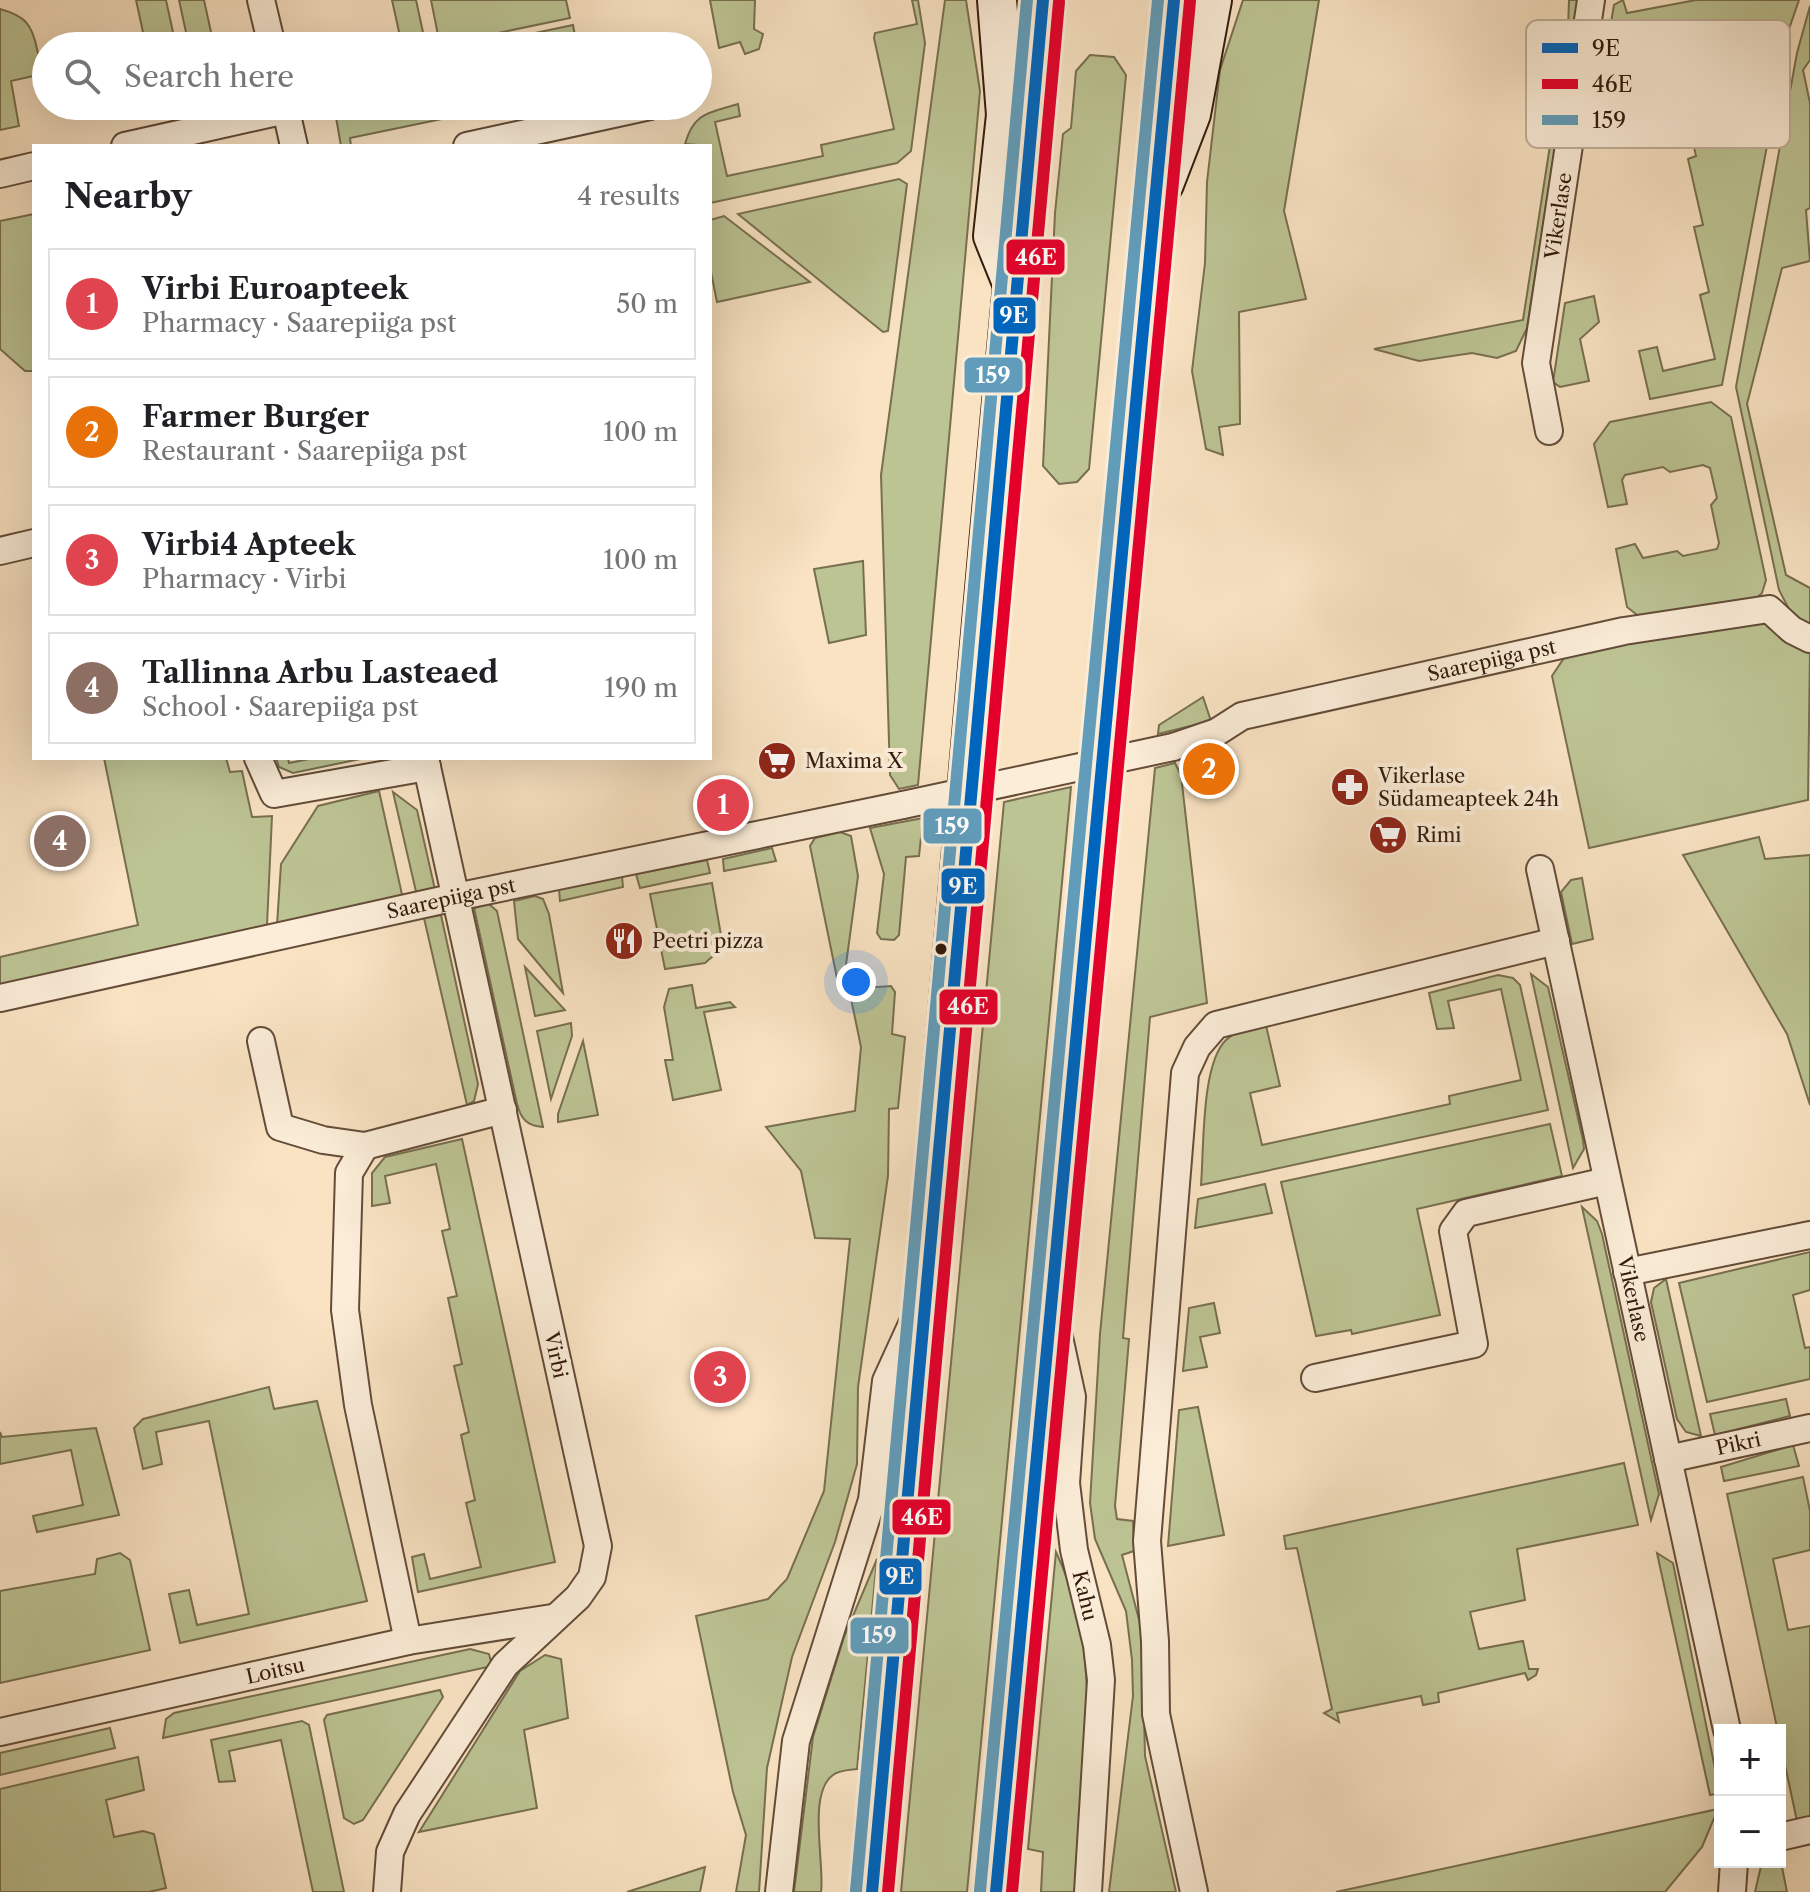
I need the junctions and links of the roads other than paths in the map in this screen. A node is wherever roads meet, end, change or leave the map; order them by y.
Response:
1 (261, 0) edge
2 (997, 0) edge
3 (1043, 0) edge
4 (1174, 0) edge
5 (1212, 0) edge
6 (1591, 0) edge
7 (1588, 20) edge
8 (269, 32) edge
9 (235, 120) edge
10 (289, 120) edge
11 (586, 120) edge
12 (133, 144) edge
13 (294, 144) edge
14 (476, 144) edge
15 (1569, 148) edge
16 (32, 166) edge
17 (0, 174) edge
18 (1154, 213) junction
19 (1014, 288) junction
20 (1549, 431) dead end
21 (32, 543) edge
22 (0, 551) edge
23 (1810, 639) edge
24 (258, 760) edge
25 (426, 762) edge
26 (1540, 869) dead end
27 (456, 897) junction
28 (1556, 941) junction
29 (0, 998) edge
30 (261, 1041) dead end
31 (503, 1110) junction
32 (365, 1146) junction
33 (1607, 1181) junction
34 (1810, 1235) edge
35 (1627, 1272) junction
36 (928, 1290) junction
37 (1051, 1302) junction
38 (1315, 1378) dead end
39 (1810, 1428) edge
40 (1668, 1459) junction
41 (552, 1618) junction
42 (408, 1641) junction
43 (1726, 1724) edge
44 (0, 1732) edge
45 (1810, 1830) edge
46 (1786, 1836) edge
47 (1734, 1868) edge
48 (387, 1892) edge
49 (779, 1892) edge
50 (872, 1892) edge
51 (996, 1892) edge
52 (1088, 1892) edge
53 (1194, 1892) edge
54 (1732, 1892) edge

1 - 8 street
2 - 19 street
3 - 19 main road
4 - 18 main road
5 - 18 street
6 - 7 street, Vikerlase
9 - 12 street
10 - 13 street
11 - 14 street
15 - 20 street, Vikerlase
16 - 17 street
18 - 37 main road
19 - 36 main road
21 - 22 street
23 - 27 street, Saarepiiga pst, bridge
24 - 25 street
25 - 27 street, Virbi
26 - 28 street, Vikerlase
27 - 29 street, Saarepiiga pst
27 - 31 street, Virbi
28 - 33 street, Vikerlase
28 - 53 street
30 - 32 street
31 - 32 street
31 - 41 street, Virbi
32 - 42 street
33 - 35 street, Vikerlase
33 - 38 street
34 - 35 street
35 - 40 street, Vikerlase
36 - 49 street
36 - 50 main road
37 - 51 main road
37 - 52 street, Kahu
39 - 40 street, Pikri
40 - 43 street, Vikerlase
41 - 42 street, Loitsu
41 - 48 street, Virbi
42 - 44 street, Loitsu
45 - 46 street
47 - 54 street

